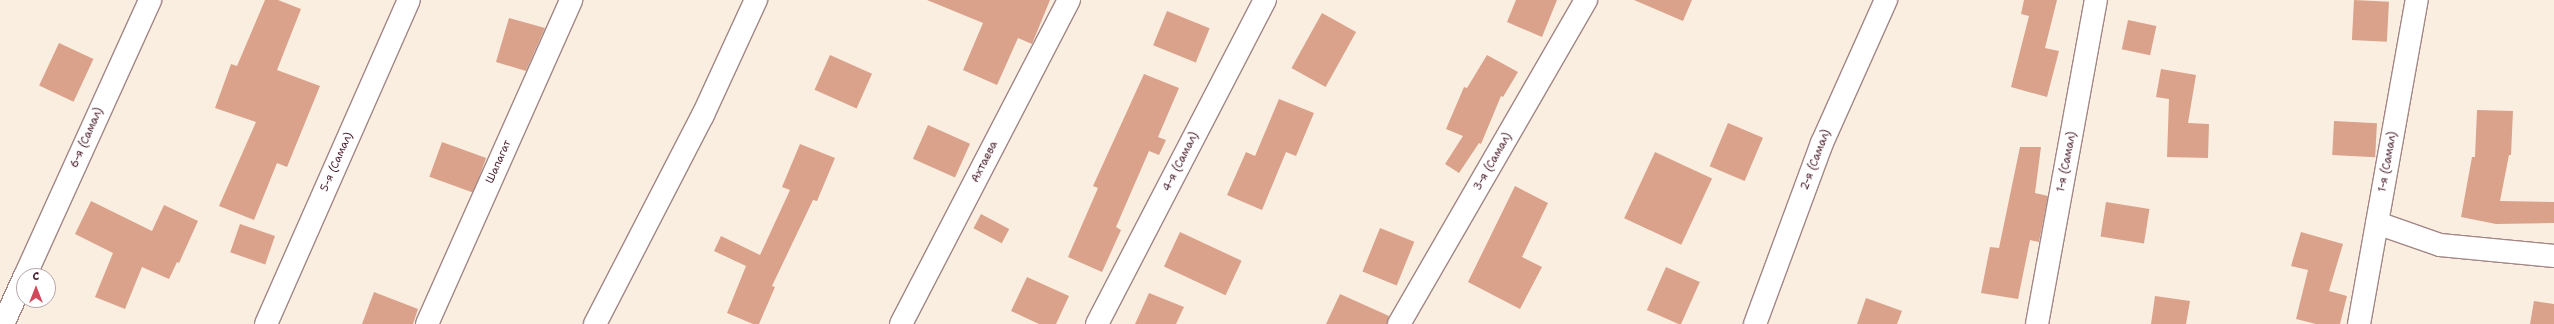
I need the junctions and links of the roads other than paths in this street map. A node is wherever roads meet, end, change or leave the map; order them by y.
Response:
1 (150, 0) edge
2 (409, 0) edge
3 (571, 0) edge
4 (756, 0) edge
5 (1069, 0) edge
6 (1265, 0) edge
7 (1586, 0) edge
8 (1886, 0) edge
9 (2096, 0) edge
10 (2416, 0) edge
11 (2377, 223) junction
12 (2554, 256) edge
13 (28, 268) edge
14 (16, 295) edge
15 (3, 324) edge
16 (266, 324) edge
17 (427, 324) edge
18 (595, 324) edge
19 (901, 324) edge
20 (1097, 324) edge
21 (1400, 324) edge
22 (1755, 324) edge
23 (2037, 324) edge
24 (2359, 324) edge

1 - 13 street, 6-я (Самал)
2 - 16 street, 5-я (Самал)
3 - 17 street, Шапагат
4 - 18 street
5 - 19 street, Ахтаева
6 - 20 street, 4-я (Самал)
7 - 21 street, 3-я (Самал)
8 - 22 street, 2-я (Самал)
9 - 23 street, 1-я (Самал)
10 - 11 street, 1-я (Самал)
11 - 12 street
11 - 24 street, 1-я (Самал)
14 - 15 street, 6-я (Самал)

